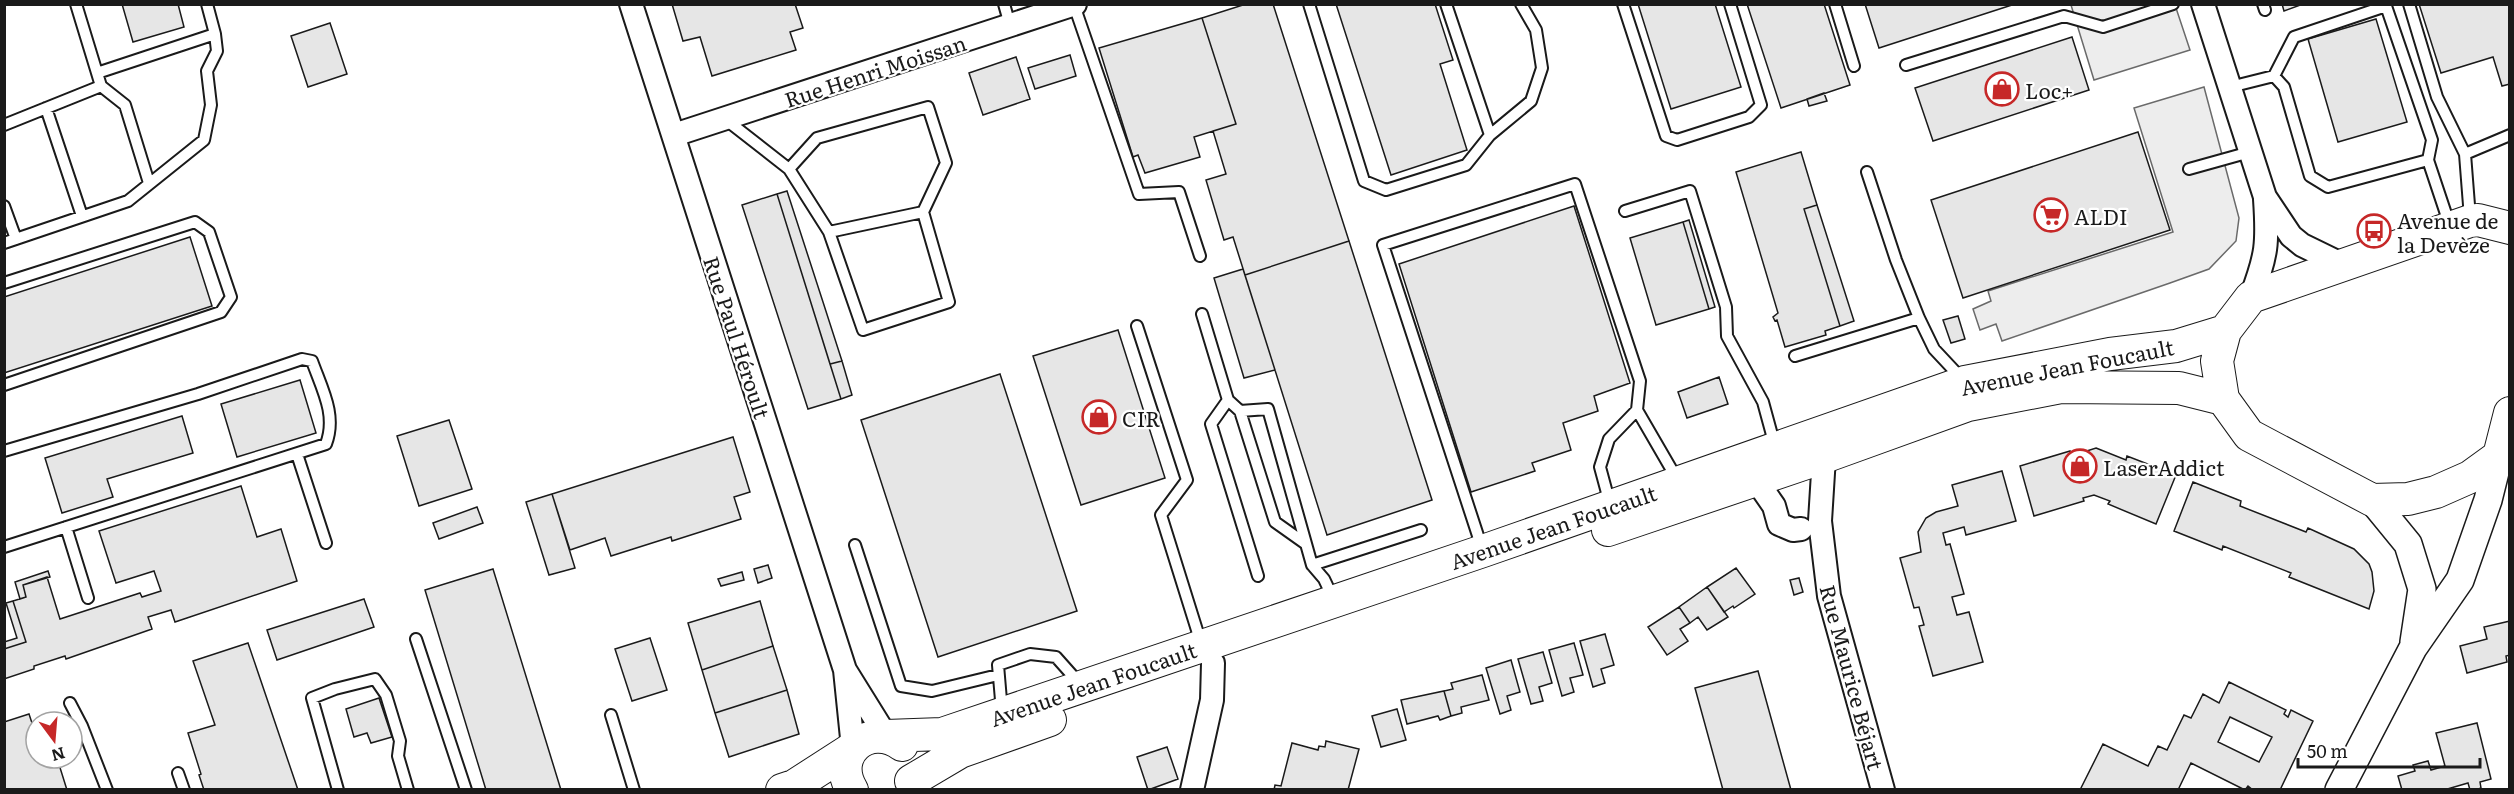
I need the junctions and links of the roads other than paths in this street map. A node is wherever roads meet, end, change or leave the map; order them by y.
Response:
1 (76, 4) edge
2 (207, 4) edge
3 (631, 4) edge
4 (1309, 4) edge
5 (1446, 4) edge
6 (1521, 4) edge
7 (1623, 4) edge
8 (1730, 4) edge
9 (1835, 4) edge
10 (2173, 4) edge
11 (2203, 4) edge
12 (2409, 4) edge
13 (1075, 5) edge
14 (1004, 11) edge
15 (215, 34) junction
16 (1906, 64) dead end
17 (1854, 66) dead end
18 (97, 72) junction
19 (2274, 76) junction
20 (101, 86) junction
21 (2230, 87) junction
22 (46, 108) junction
23 (725, 119) junction
24 (4, 125) edge
25 (674, 135) junction
26 (1490, 135) junction
27 (2510, 135) edge
28 (2250, 152) junction
29 (2465, 154) junction
30 (2428, 159) junction
31 (789, 169) junction
32 (2189, 169) dead end
33 (1867, 172) dead end
34 (149, 183) junction
35 (2265, 197) junction
36 (4, 206) edge
37 (1625, 211) dead end
38 (2510, 212) edge
39 (923, 213) junction
40 (82, 216) junction
41 (2466, 223) junction
42 (2510, 228) edge
43 (829, 232) junction
44 (15, 239) junction
45 (4, 243) edge
46 (1200, 256) dead end
47 (2343, 265) junction
48 (4, 283) edge
49 (2251, 297) junction
50 (1202, 314) dead end
51 (1919, 318) junction
52 (1137, 326) dead end
53 (2225, 331) junction
54 (1795, 356) dead end
55 (1965, 382) junction
56 (4, 385) edge
57 (2223, 399) junction
58 (1228, 400) junction
59 (1637, 410) junction
60 (1240, 411) junction
61 (2510, 412) edge
62 (1776, 449) junction
63 (4, 451) edge
64 (297, 454) junction
65 (2499, 456) junction
66 (1824, 457) junction
67 (1756, 480) junction
68 (1678, 482) junction
69 (2372, 500) junction
70 (1610, 506) junction
71 (66, 527) junction
72 (1802, 529) dead end
73 (1421, 530) dead end
74 (326, 543) dead end
75 (1306, 544) junction
76 (855, 545) dead end
77 (4, 547) edge
78 (1483, 551) junction
79 (1312, 565) junction
80 (1258, 576) dead end
81 (88, 598) dead end
82 (1335, 601) junction
83 (416, 639) dead end
84 (2413, 648) junction
85 (1208, 654) junction
86 (845, 670) junction
87 (998, 675) junction
88 (1083, 686) junction
89 (70, 703) dead end
90 (1002, 714) junction
91 (611, 715) dead end
92 (886, 736) junction
93 (853, 748) junction
94 (178, 774) dead end
95 (909, 785) edge
96 (107, 789) edge
97 (184, 789) edge
98 (338, 789) edge
99 (408, 789) edge
100 (466, 789) edge
101 (634, 789) edge
102 (782, 789) edge
103 (852, 789) edge
104 (1192, 789) edge
105 (1883, 789) edge
106 (2339, 789) edge

1 - 18 lane
2 - 15 lane
3 - 25 street, Rue Paul Héroult
4 - 26 lane
5 - 26 lane
6 - 26 lane
7 - 8 lane
9 - 17 lane
10 - 16 lane
11 - 21 street
12 - 29 lane
13 - 14 street, Rue Henri Moissan
13 - 46 lane
14 - 23 street, Rue Henri Moissan
15 - 18 lane
15 - 34 lane
18 - 20 lane
19 - 21 lane
19 - 30 lane
19 - 30 lane
20 - 22 lane
20 - 34 lane
21 - 28 street
22 - 24 lane
22 - 40 lane
23 - 25 street, Rue Henri Moissan
23 - 31 lane
25 - 86 street, Rue Paul Héroult
27 - 29 lane
28 - 32 lane
28 - 35 street
29 - 41 lane
30 - 41 lane
31 - 39 lane
31 - 43 lane
33 - 51 lane
34 - 40 lane
35 - 47 street
35 - 49 street
36 - 44 lane
37 - 62 lane
38 - 41 main road
39 - 43 lane
39 - 43 lane
40 - 44 lane
41 - 42 main road
41 - 47 main road
44 - 45 lane
47 - 49 main road
48 - 56 lane
49 - 53 main road
50 - 58 lane
51 - 54 lane
51 - 55 lane
52 - 85 lane
53 - 55 main road, Avenue Jean Foucault
53 - 57 main road
55 - 62 main road, Avenue Jean Foucault
57 - 66 main road, Avenue Jean Foucault
57 - 69 main road
58 - 60 lane
58 - 80 lane
59 - 68 lane
59 - 70 lane
59 - 78 lane
60 - 75 lane
60 - 75 lane
61 - 65 main road
62 - 68 main road, Avenue Jean Foucault
63 - 64 lane
64 - 71 lane
64 - 74 lane
65 - 69 main road
65 - 84 street
66 - 67 main road, Avenue Jean Foucault
66 - 105 street, Rue Maurice Béjart
67 - 72 street
67 - 85 main road, Avenue Jean Foucault
68 - 70 main road, Avenue Jean Foucault
69 - 84 street
70 - 78 main road, Avenue Jean Foucault
71 - 77 lane
71 - 81 lane
73 - 79 lane
75 - 79 lane
76 - 87 lane
78 - 82 main road, Avenue Jean Foucault
79 - 82 lane
82 - 85 main road, Avenue Jean Foucault
83 - 100 lane
84 - 106 street
85 - 88 main road, Avenue Jean Foucault
85 - 95 main road, Avenue Jean Foucault
85 - 104 street
86 - 92 street, Rue Paul Héroult
86 - 93 street, Rue Paul Héroult
87 - 88 lane
87 - 90 lane
88 - 90 main road, Avenue Jean Foucault
89 - 96 lane
90 - 92 main road, Avenue Jean Foucault
91 - 101 lane
92 - 93 main road, Avenue Jean Foucault
92 - 95 main road
93 - 102 main road
93 - 103 main road
94 - 97 lane
98 - 99 lane

